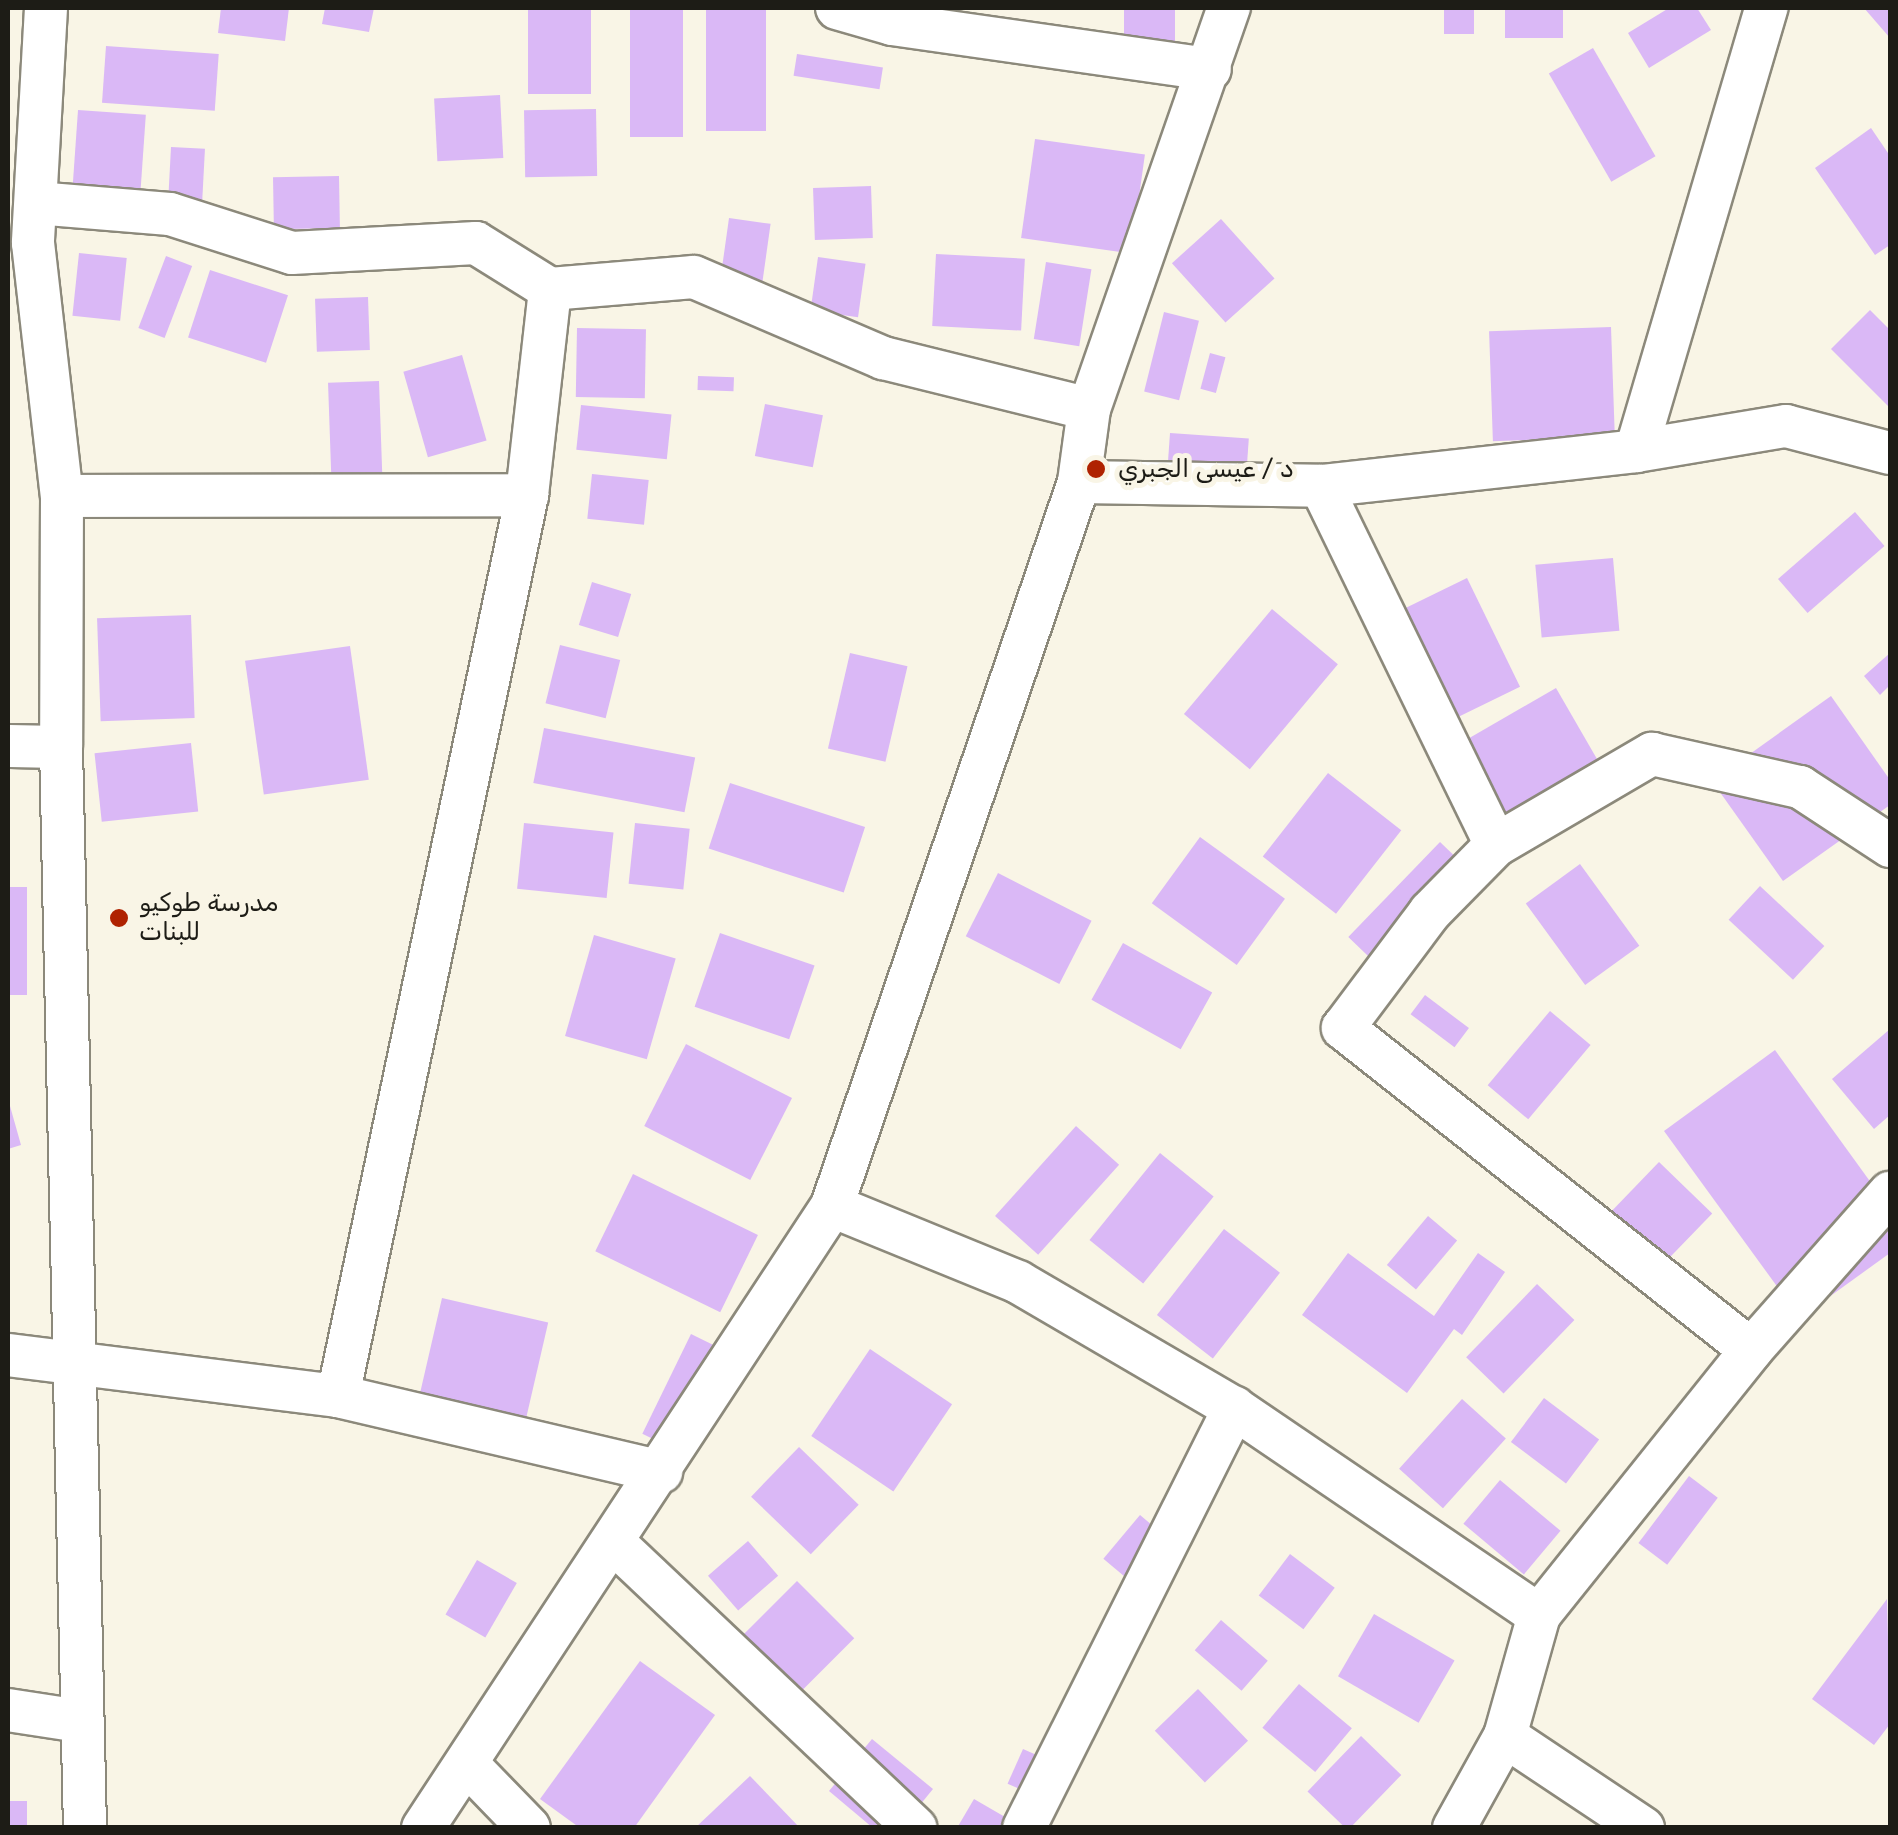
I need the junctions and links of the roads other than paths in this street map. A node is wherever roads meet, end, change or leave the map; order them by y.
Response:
1 (46, 8) edge
2 (837, 8) edge
3 (1229, 8) edge
4 (1766, 8) edge
5 (1210, 69) junction
6 (25, 230) edge
7 (550, 289) junction
8 (1089, 409) junction
9 (1636, 450) junction
10 (1890, 454) edge
11 (1079, 482) junction
12 (1321, 486) junction
13 (527, 495) junction
14 (62, 496) junction
15 (8, 746) edge
16 (61, 747) junction
17 (1496, 845) junction
18 (1890, 846) edge
19 (1890, 1193) edge
20 (832, 1206) junction
21 (1751, 1350) junction
22 (8, 1354) edge
23 (76, 1366) junction
24 (338, 1396) junction
25 (1234, 1408) junction
26 (661, 1472) junction
27 (614, 1543) junction
28 (1538, 1615) junction
29 (8, 1710) edge
30 (80, 1721) junction
31 (1505, 1736) junction
32 (467, 1764) junction
33 (86, 1828) edge
34 (423, 1828) edge
35 (529, 1828) edge
36 (914, 1828) edge
37 (1024, 1828) edge
38 (1454, 1828) edge
39 (1643, 1828) edge

1 - 6 street
2 - 5 street
3 - 5 street
4 - 9 street
5 - 8 street
6 - 7 street
6 - 14 street
7 - 8 street
7 - 13 street
8 - 11 street
9 - 10 street
9 - 12 street
11 - 12 street
11 - 20 street
12 - 17 street
13 - 14 street
13 - 24 street
14 - 16 street
15 - 16 street
16 - 23 street
17 - 18 street
17 - 21 street
19 - 21 street
20 - 25 street
20 - 26 street
21 - 28 street
22 - 23 street
23 - 24 street
23 - 30 street
24 - 26 street
25 - 28 street
25 - 37 street
26 - 27 street
27 - 32 street
27 - 36 street
28 - 31 street
29 - 30 street
30 - 33 street
31 - 38 street
31 - 39 street
32 - 34 street
32 - 35 street

